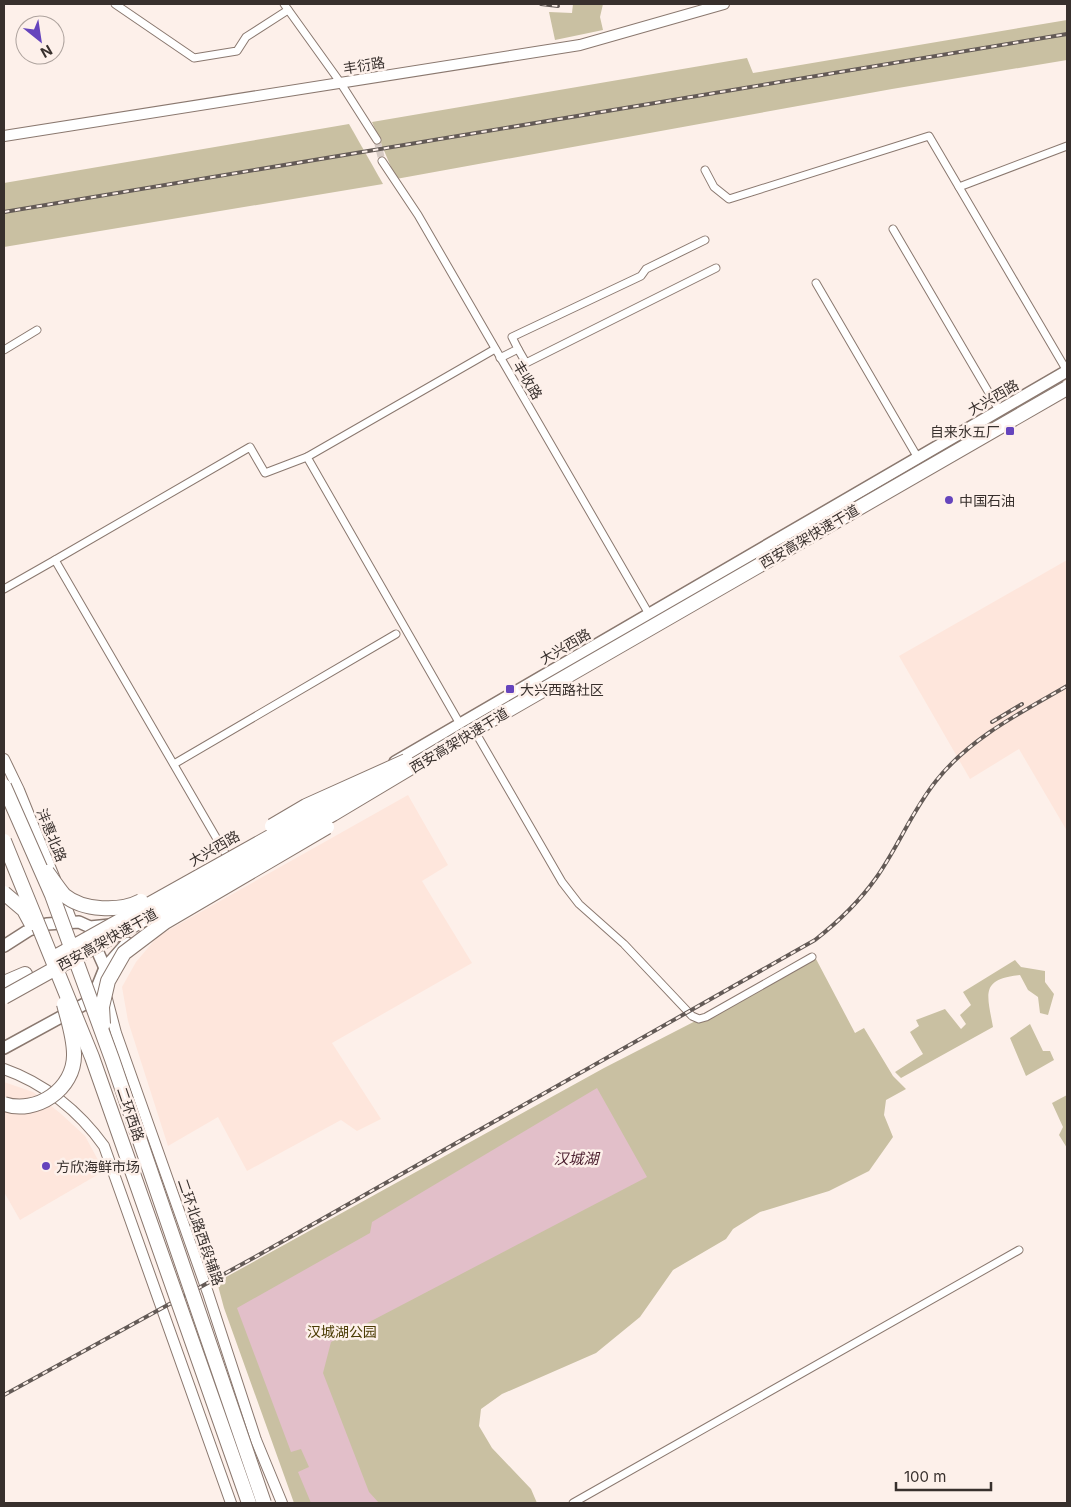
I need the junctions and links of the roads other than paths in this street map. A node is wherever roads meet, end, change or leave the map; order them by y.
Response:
1 (115, 4) edge
2 (724, 4) edge
3 (286, 7) edge
4 (340, 82) junction
5 (4, 136) edge
6 (377, 140) tunnel mouth
7 (1067, 146) edge
8 (382, 161) tunnel mouth
9 (705, 170) dead end
10 (959, 187) junction
11 (893, 229) dead end
12 (705, 240) dead end
13 (716, 268) dead end
14 (816, 283) dead end
15 (37, 330) dead end
16 (495, 348) junction
17 (518, 349) junction
18 (4, 350) edge
19 (500, 358) junction
20 (1067, 371) edge
21 (1067, 378) edge
22 (1067, 388) edge
23 (1067, 393) edge
24 (999, 410) junction
25 (307, 456) junction
26 (918, 458) junction
27 (55, 560) junction
28 (4, 588) edge
29 (649, 614) junction
30 (396, 634) dead end
31 (460, 724) junction
32 (477, 735) junction
33 (4, 759) edge
34 (174, 764) junction
35 (409, 765) junction
36 (4, 786) edge
37 (16, 811) junction
38 (4, 841) edge
39 (228, 858) junction
40 (4, 893) edge
41 (72, 922) junction
42 (4, 946) edge
43 (812, 957) dead end
44 (104, 968) junction
45 (58, 969) junction
46 (23, 981) junction
47 (4, 985) edge
48 (4, 997) edge
49 (4, 1003) edge
50 (4, 1048) edge
51 (112, 1059) junction
52 (4, 1069) edge
53 (4, 1104) edge
54 (1018, 1250) dead end
55 (231, 1503) edge
56 (249, 1503) edge
57 (264, 1503) edge
58 (282, 1503) edge
59 (572, 1503) edge

1 - 3 street
2 - 4 main road, 丰衍路
3 - 4 street
4 - 5 main road, 丰衍路
4 - 6 street
7 - 10 street
8 - 16 street, 丰收路
9 - 10 street
10 - 20 street
11 - 24 street
12 - 17 street
13 - 17 street
14 - 26 street
15 - 18 street
16 - 19 street, 丰收路
16 - 25 street
17 - 19 street
19 - 29 street, 丰收路
20 - 24 main road, 大兴西路
21 - 35 highway, 西安高架快速干道
22 - 35 highway, 西安高架快速干道, bridge
23 - 32 main road
24 - 26 main road, 大兴西路
25 - 27 street
25 - 31 street
26 - 29 main road, 大兴西路
27 - 28 street
27 - 34 street
29 - 31 main road, 大兴西路
30 - 34 street
31 - 39 main road, 大兴西路
32 - 43 street
32 - 44 main road
33 - 41 main road, 沣惠北路
34 - 39 street
35 - 37 highway, bridge
35 - 46 highway, 西安高架快速干道, bridge
35 - 51 highway, bridge
36 - 37 highway, 二环西路, bridge
37 - 51 highway, 二环西路, bridge
38 - 45 highway, 二环西路, bridge
39 - 41 main road, 大兴西路
40 - 45 highway, bridge
41 - 42 main road, 大兴西路
41 - 44 main road
44 - 50 main road
44 - 58 main road, 二环北路西段辅路
45 - 53 highway, bridge
45 - 56 highway, 二环西路, bridge
46 - 47 highway, 西安高架快速干道
46 - 48 highway, 西安高架快速干道, bridge
46 - 49 highway, bridge
51 - 57 highway, 二环西路, bridge
52 - 55 main road
54 - 59 street

